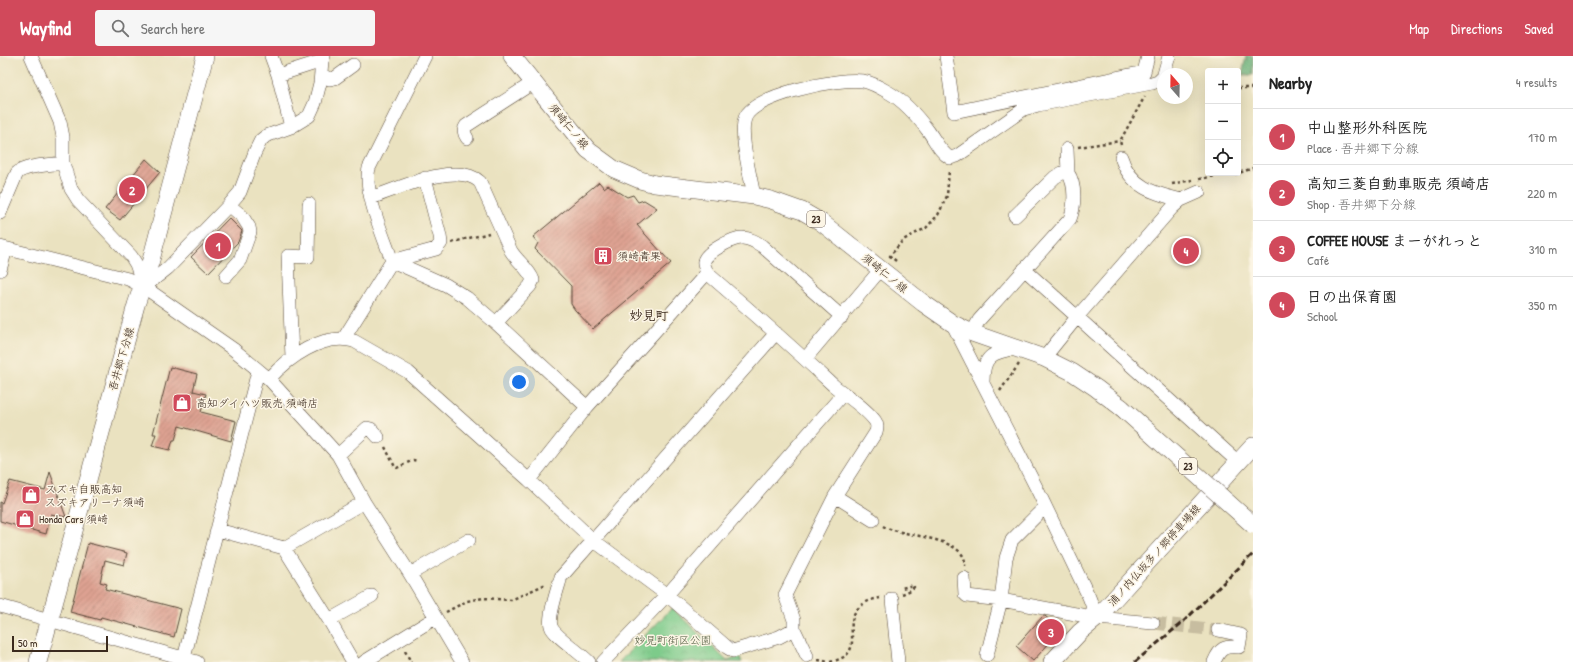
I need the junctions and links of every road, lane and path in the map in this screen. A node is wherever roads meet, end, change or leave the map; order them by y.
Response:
1 (31, 56) edge
2 (205, 56) edge
3 (270, 56) edge
4 (425, 56) edge
5 (512, 56) edge
6 (946, 56) edge
7 (1148, 56) edge
8 (1169, 56) edge
9 (323, 58) edge
10 (353, 65) dead end
11 (1165, 68) edge
12 (278, 75) junction
13 (321, 75) junction
14 (1157, 81) edge
15 (534, 82) junction
16 (1152, 83) junction
17 (1241, 88) edge
18 (1253, 88) edge
19 (291, 127) junction
20 (467, 138) dead end
21 (1120, 141) junction
22 (1067, 148) joint
23 (1121, 157) joint
24 (950, 158) junction
25 (64, 164) junction
26 (1253, 168) edge
27 (1068, 173) junction
28 (425, 178) junction
29 (1165, 185) dead end
30 (1199, 192) dead end
31 (754, 196) junction
32 (371, 198) junction
33 (1181, 200) junction
34 (309, 204) dead end
35 (229, 205) junction
36 (0, 213) edge
37 (1015, 216) dead end
38 (501, 230) junction
39 (3, 248) edge
40 (436, 249) junction
41 (392, 260) junction
42 (900, 265) dead end
43 (881, 269) junction
44 (1024, 269) junction
45 (0, 270) edge
46 (707, 273) junction
47 (226, 276) dead end
48 (144, 287) junction
49 (842, 317) junction
50 (1077, 317) junction
51 (496, 323) junction
52 (952, 323) junction
53 (776, 332) junction
54 (972, 333) junction
55 (344, 338) junction
56 (1019, 354) junction
57 (292, 358) junction
58 (1044, 358) junction
59 (805, 359) junction
60 (258, 371) junction
61 (269, 379) junction
62 (983, 382) junction
63 (843, 394) junction
64 (998, 394) dead end
65 (587, 407) junction
66 (378, 437) joint
67 (1253, 446) edge
68 (338, 455) junction
69 (418, 461) dead end
70 (1238, 462) junction
71 (529, 480) junction
72 (835, 496) junction
73 (364, 502) junction
74 (1045, 507) junction
75 (873, 520) joint
76 (1253, 525) edge
77 (218, 530) junction
78 (469, 540) dead end
79 (593, 540) junction
80 (284, 548) junction
81 (410, 574) junction
82 (561, 577) junction
83 (964, 578) joint
84 (902, 588) dead end
85 (667, 595) junction
86 (372, 596) dead end
87 (892, 599) junction
88 (1001, 600) junction
89 (0, 606) edge
90 (435, 618) junction
91 (1097, 618) junction
92 (49, 620) junction
93 (329, 620) junction
94 (1153, 623) tunnel mouth
95 (794, 629) junction
96 (1218, 630) tunnel mouth
97 (1247, 636) edge
98 (987, 655) dead end
99 (807, 656) dead end
100 (184, 660) edge
101 (38, 662) edge
102 (197, 662) edge
103 (353, 662) edge
104 (364, 662) edge
105 (462, 662) edge
106 (589, 662) edge
107 (603, 662) edge
108 (830, 662) edge
109 (898, 662) edge
110 (1052, 662) edge
111 (1214, 662) edge

1 - 25 street
2 - 48 main road, 吾井郷下分線
3 - 12 street
4 - 32 street
5 - 15 main road, 須崎仁ノ線 / 23
6 - 7 street
8 - 11 street
9 - 12 street
9 - 13 street
10 - 13 street
12 - 19 street
13 - 19 street
14 - 16 street
15 - 20 street
15 - 31 main road, 須崎仁ノ線 / 23
16 - 21 path
16 - 24 street
17 - 18 path
19 - 35 street
21 - 22 path
21 - 23 path
22 - 27 street
23 - 33 street
24 - 31 street
24 - 42 path
25 - 36 street
25 - 48 street
26 - 29 path
27 - 37 street
27 - 44 street
28 - 32 street
28 - 38 street
28 - 40 street
30 - 33 street
31 - 43 main road, 須崎仁ノ線 / 23
32 - 41 street
33 - 50 street
34 - 57 street
35 - 47 street
35 - 48 street
38 - 40 path
38 - 51 street
39 - 45 street
39 - 48 street
40 - 41 street
41 - 51 street
41 - 55 street
43 - 49 street
43 - 52 main road, 須崎仁ノ線 / 23
44 - 50 street
44 - 54 street
46 - 49 street
46 - 53 street
46 - 65 street
48 - 60 street
48 - 92 main road, 吾井郷下分線
49 - 59 street
50 - 58 street
50 - 70 street
51 - 65 street
52 - 54 main road, 須崎仁ノ線 / 23
52 - 62 street
53 - 59 street
53 - 79 street
54 - 56 main road, 須崎仁ノ線 / 23
55 - 57 street
55 - 71 street
56 - 58 main road, 須崎仁ノ線 / 23
56 - 62 street
56 - 64 path
57 - 61 street
58 - 76 main road, 須崎仁ノ線 / 23, bridge
59 - 63 street
60 - 61 street
60 - 77 street
61 - 68 street
62 - 74 street
63 - 72 street
63 - 85 street
65 - 71 street
66 - 68 street
66 - 69 path
67 - 70 main road, 浦ノ内仏坂多ノ郷停車場線
68 - 73 street
70 - 91 main road, 浦ノ内仏坂多ノ郷停車場線
71 - 79 street
72 - 75 street
72 - 95 street
73 - 80 street
73 - 81 street
74 - 88 street
74 - 91 street
75 - 83 path
77 - 80 street
77 - 100 street
78 - 81 street
79 - 82 street
79 - 85 street
80 - 93 street
81 - 90 street
82 - 90 path
82 - 106 street
83 - 88 street
84 - 87 path
85 - 95 street
85 - 107 street
86 - 93 street
87 - 108 path
87 - 109 street
88 - 91 street
88 - 98 street
89 - 92 street
90 - 104 street
90 - 105 street
91 - 94 street
91 - 110 main road, 浦ノ内仏坂多ノ郷停車場線
92 - 100 street
92 - 101 main road, 吾井郷下分線
93 - 103 street
95 - 99 street
96 - 97 street
97 - 111 street
100 - 102 street

